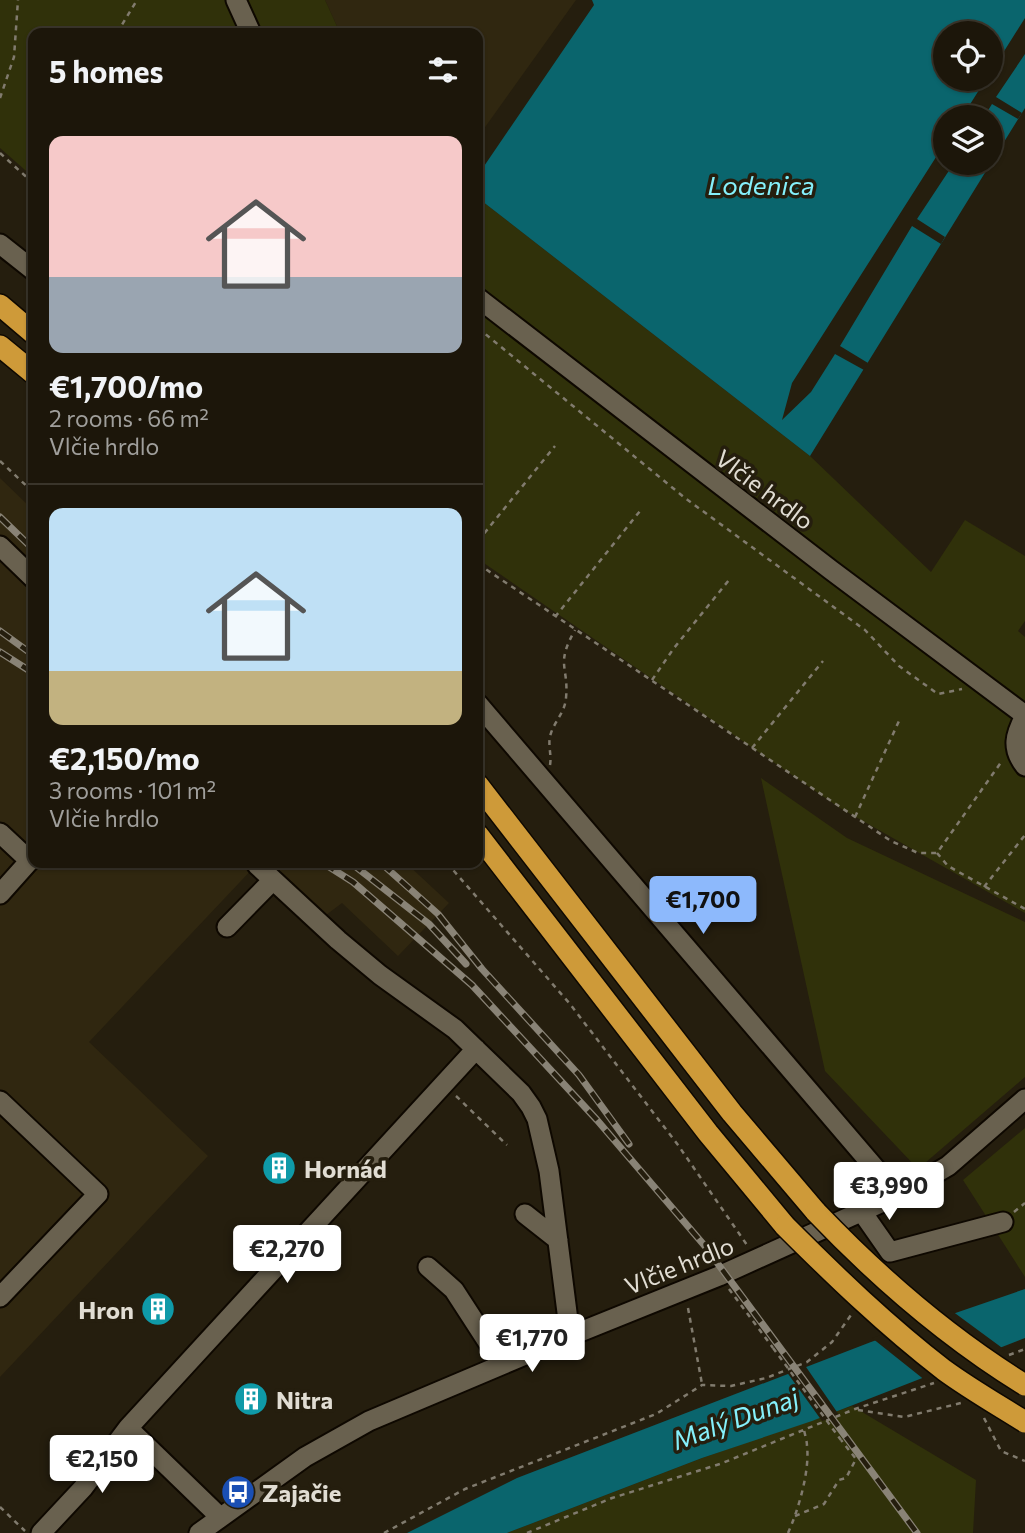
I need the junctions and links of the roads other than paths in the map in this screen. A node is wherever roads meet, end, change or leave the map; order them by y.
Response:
1 (236, 0) edge
2 (249, 28) edge
3 (0, 244) edge
4 (28, 266) edge
5 (483, 302) edge
6 (0, 305) edge
7 (28, 329) edge
8 (0, 346) edge
9 (28, 369) edge
10 (0, 546) edge
11 (28, 573) edge
12 (483, 710) edge
13 (1025, 715) edge
14 (1025, 766) edge
15 (483, 791) edge
16 (0, 833) edge
17 (483, 841) edge
18 (28, 856) edge
19 (28, 862) edge
20 (260, 868) edge
21 (272, 880) junction
22 (0, 894) edge
23 (228, 927) dead end
24 (476, 1049) junction
25 (1025, 1099) edge
26 (0, 1101) edge
27 (898, 1195) junction
28 (862, 1212) junction
29 (525, 1213) dead end
30 (1003, 1222) dead end
31 (558, 1240) junction
32 (428, 1267) dead end
33 (0, 1297) edge
34 (570, 1336) junction
35 (502, 1364) junction
36 (1025, 1385) edge
37 (1025, 1422) edge
38 (128, 1427) junction
39 (220, 1517) junction
40 (41, 1533) edge
41 (199, 1533) edge

1 - 2 street
3 - 4 street
5 - 13 street, Vlčie hrdlo
6 - 7 highway
8 - 9 highway
10 - 11 street
12 - 27 street
13 - 14 street, Vlčie hrdlo
15 - 36 highway, bridge
16 - 18 street
17 - 37 highway, bridge
19 - 22 street
20 - 21 street
21 - 23 street
21 - 24 street
24 - 31 street
24 - 38 street
25 - 27 street, Vlčie hrdlo
26 - 33 street
27 - 28 street, Vlčie hrdlo
28 - 30 street
28 - 34 street, Vlčie hrdlo
29 - 31 street
31 - 34 street
32 - 35 street
34 - 35 street, Vlčie hrdlo
35 - 39 street, Vlčie hrdlo
38 - 39 street
38 - 40 street
39 - 41 street, Vlčie hrdlo

